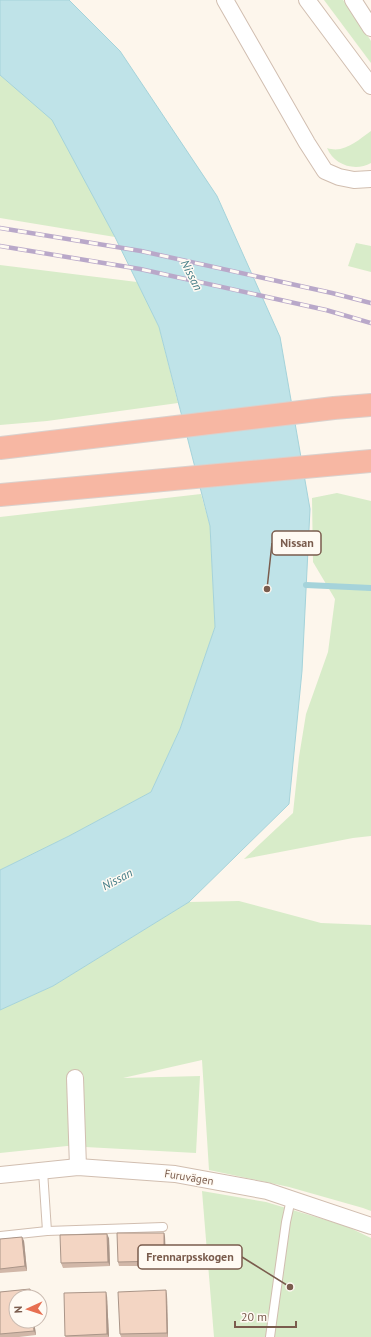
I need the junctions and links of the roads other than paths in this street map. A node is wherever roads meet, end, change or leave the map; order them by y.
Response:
1 (225, 0) edge
2 (307, 0) edge
3 (354, 0) edge
4 (371, 28) edge
5 (371, 86) edge
6 (371, 179) edge
7 (371, 405) edge
8 (0, 448) edge
9 (371, 461) edge
10 (0, 495) edge
11 (74, 1078) dead end
12 (78, 1167) junction
13 (42, 1171) junction
14 (0, 1176) edge
15 (291, 1199) junction
16 (371, 1226) edge
17 (163, 1227) dead end
18 (47, 1230) junction
19 (0, 1236) edge
20 (270, 1337) edge

1 - 6 street
2 - 5 street
3 - 4 street
7 - 8 highway
9 - 10 highway
11 - 12 street
12 - 13 street, Furuvägen
12 - 15 street, Furuvägen
13 - 14 street, Furuvägen
13 - 18 lane
15 - 16 street, Furuvägen
15 - 20 lane
17 - 18 lane
18 - 19 lane

